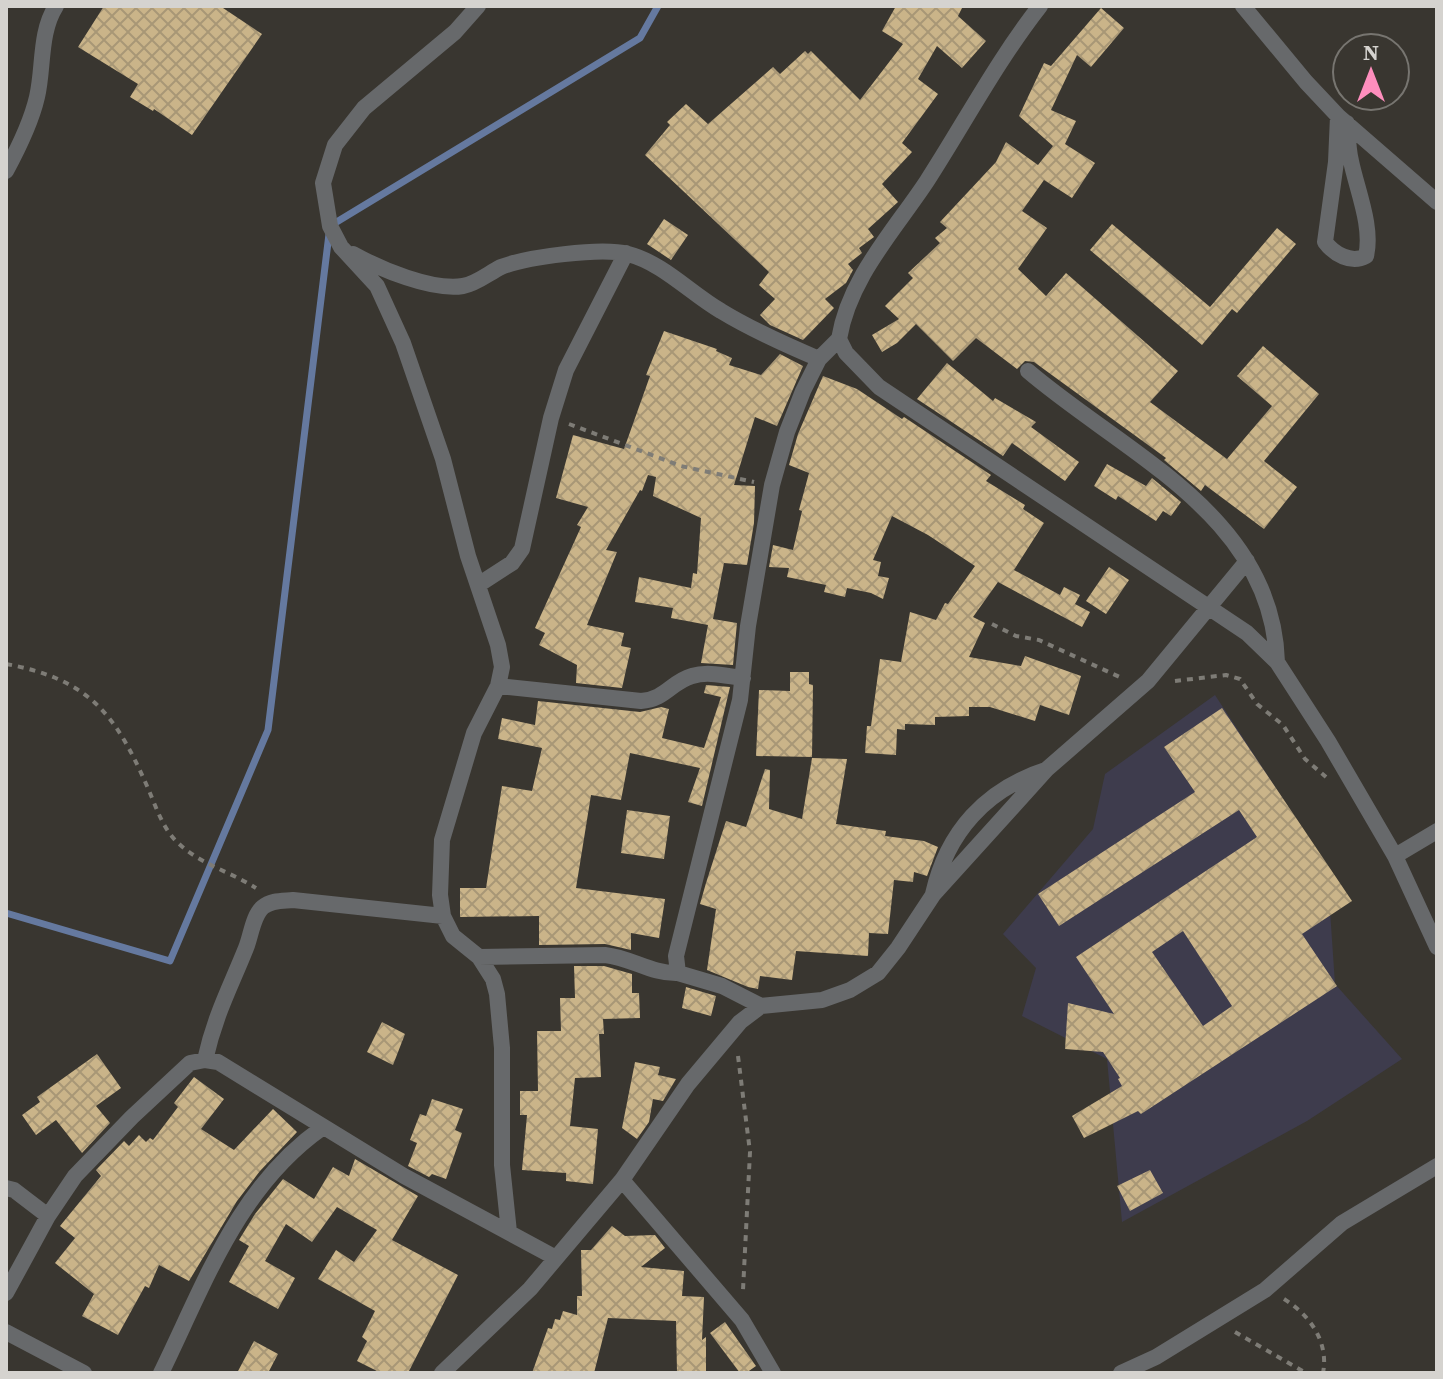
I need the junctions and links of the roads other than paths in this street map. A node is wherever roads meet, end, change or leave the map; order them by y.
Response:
1 (56, 6) edge
2 (478, 6) edge
3 (1040, 6) edge
4 (1243, 6) edge
5 (1342, 120) junction
6 (6, 171) edge
7 (1437, 202) edge
8 (341, 247) junction
9 (626, 253) junction
10 (839, 339) junction
11 (819, 359) junction
12 (1028, 371) dead end
13 (1247, 561) junction
14 (478, 585) junction
15 (1208, 607) junction
16 (1277, 662) junction
17 (743, 678) junction
18 (498, 686) junction
19 (1047, 769) junction
20 (1437, 831) edge
21 (1395, 856) junction
22 (933, 895) junction
23 (443, 916) junction
24 (1437, 947) edge
25 (479, 957) junction
26 (678, 973) junction
27 (761, 1006) junction
28 (205, 1060) junction
29 (322, 1128) junction
30 (1437, 1166) edge
31 (622, 1180) junction
32 (6, 1188) edge
33 (48, 1216) junction
34 (509, 1232) junction
35 (556, 1258) junction
36 (6, 1293) edge
37 (6, 1332) edge
38 (84, 1373) edge
39 (161, 1373) edge
40 (442, 1373) edge
41 (773, 1373) edge
42 (1121, 1373) edge

1 - 6 street
2 - 8 street
3 - 10 street
4 - 5 street
5 - 5 street
5 - 7 street
8 - 9 street
8 - 14 street
9 - 11 street
9 - 14 street
10 - 11 street
10 - 15 street
11 - 17 street
12 - 13 street
13 - 15 street
13 - 16 street
14 - 18 street
15 - 16 street
15 - 19 street
16 - 21 street
17 - 18 street
17 - 26 street
18 - 23 street
19 - 22 street
19 - 22 street
20 - 21 street
21 - 24 street
22 - 27 street
23 - 25 street
23 - 28 street
25 - 26 street
25 - 34 street
26 - 27 street
27 - 31 street
28 - 29 street
28 - 33 street
29 - 34 street
29 - 39 street
30 - 42 street
31 - 35 street
31 - 41 street
32 - 33 street
33 - 36 street
34 - 35 street
35 - 40 street
37 - 38 street

